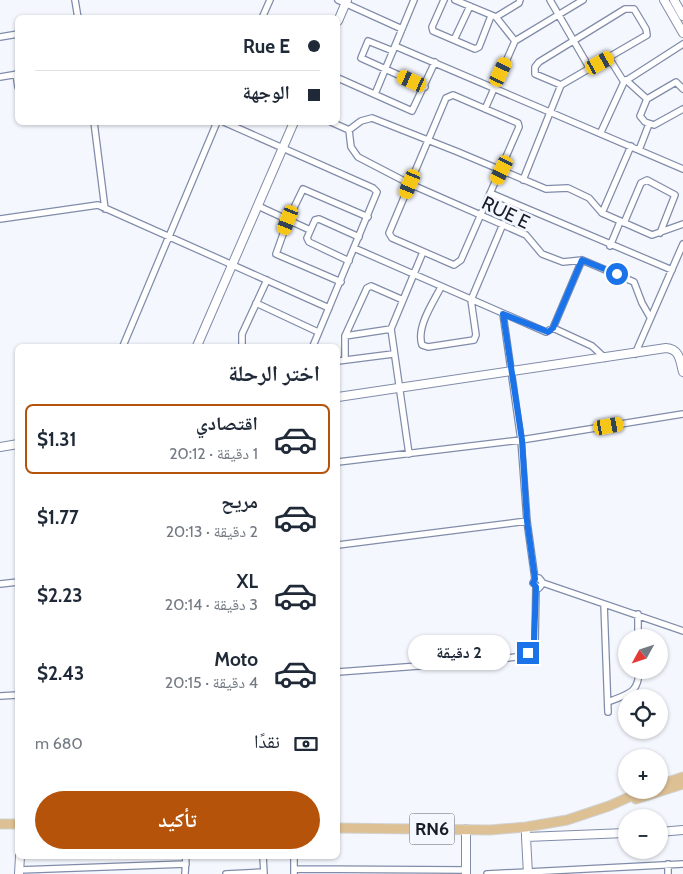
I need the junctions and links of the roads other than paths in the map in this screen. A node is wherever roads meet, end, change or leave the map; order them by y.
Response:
1 (75, 0) edge
2 (270, 0) edge
3 (414, 0) edge
4 (444, 0) edge
5 (455, 0) edge
6 (520, 0) edge
7 (550, 0) edge
8 (583, 0) edge
9 (664, 0) edge
10 (674, 0) edge
11 (343, 1) edge
12 (470, 6) junction
13 (559, 14) junction
14 (78, 15) edge
15 (263, 15) edge
16 (340, 15) edge
17 (683, 16) edge
18 (494, 17) junction
19 (402, 29) junction
20 (683, 33) edge
21 (15, 34) edge
22 (0, 37) edge
23 (573, 39) junction
24 (454, 40) junction
25 (515, 41) junction
26 (683, 44) edge
27 (394, 48) junction
28 (609, 58) junction
29 (435, 62) junction
30 (385, 69) junction
31 (590, 69) junction
32 (15, 74) edge
33 (0, 77) edge
34 (340, 79) edge
35 (625, 81) junction
36 (561, 85) junction
37 (425, 87) junction
38 (494, 87) junction
39 (683, 89) edge
40 (375, 94) junction
41 (647, 100) junction
42 (485, 109) junction
43 (683, 109) edge
44 (552, 112) junction
45 (649, 124) junction
46 (94, 125) edge
47 (216, 125) edge
48 (231, 125) edge
49 (293, 125) edge
50 (338, 125) edge
51 (349, 130) junction
52 (601, 132) junction
53 (428, 140) junction
54 (631, 146) junction
55 (282, 148) junction
56 (639, 150) junction
57 (683, 169) edge
58 (502, 170) junction
59 (523, 180) junction
60 (410, 184) junction
61 (490, 193) junction
62 (258, 206) junction
63 (105, 209) junction
64 (602, 213) junction
65 (481, 216) junction
66 (368, 217) junction
67 (0, 219) edge
68 (288, 220) junction
69 (622, 222) junction
70 (503, 224) junction
71 (683, 224) edge
72 (310, 230) junction
73 (660, 233) junction
74 (170, 237) junction
75 (359, 237) junction
76 (683, 244) edge
77 (610, 246) junction
78 (354, 248) junction
79 (423, 252) junction
80 (582, 260) junction
81 (349, 261) junction
82 (232, 264) junction
83 (672, 270) junction
84 (413, 276) junction
85 (267, 280) junction
86 (341, 282) junction
87 (441, 287) junction
88 (403, 300) junction
89 (471, 300) junction
90 (256, 302) junction
91 (329, 308) junction
92 (503, 314) junction
93 (650, 317) junction
94 (553, 328) junction
95 (391, 330) junction
96 (318, 332) junction
97 (345, 336) junction
98 (124, 344) edge
99 (198, 344) edge
100 (242, 344) edge
101 (314, 344) edge
102 (393, 354) junction
103 (635, 354) junction
104 (605, 358) junction
105 (345, 360) junction
106 (340, 361) edge
107 (511, 372) junction
108 (683, 372) edge
109 (398, 389) junction
110 (340, 398) edge
111 (683, 414) edge
112 (522, 440) junction
113 (15, 444) edge
114 (0, 447) edge
115 (409, 454) junction
116 (340, 462) edge
117 (527, 521) junction
118 (340, 545) edge
119 (535, 579) junction
120 (15, 582) edge
121 (543, 583) junction
122 (0, 584) edge
123 (536, 587) junction
124 (604, 604) junction
125 (638, 614) junction
126 (638, 629) edge
127 (683, 631) edge
128 (340, 672) edge
129 (639, 679) edge
130 (15, 695) edge
131 (0, 696) edge
132 (608, 702) junction
133 (608, 712) dead end
134 (683, 777) edge
135 (668, 782) edge
136 (683, 784) edge
137 (625, 799) edge
138 (609, 806) junction
139 (0, 824) edge
140 (15, 824) edge
141 (340, 828) edge
142 (466, 829) junction
143 (683, 830) edge
144 (668, 831) edge
145 (526, 832) junction
146 (618, 833) edge
147 (20, 859) edge
148 (186, 859) edge
149 (264, 859) edge
150 (294, 859) edge
151 (186, 864) junction
152 (668, 864) junction
153 (683, 864) edge
154 (54, 871) edge
155 (126, 871) edge
156 (19, 872) edge
157 (294, 872) edge
158 (371, 872) edge
159 (397, 872) edge
160 (466, 872) edge
161 (242, 873) edge
162 (264, 873) edge
163 (528, 873) edge
164 (185, 874) edge
165 (226, 874) edge
166 (487, 874) edge
167 (668, 874) edge

1 - 14 street
2 - 15 street
3 - 19 street
4 - 24 street
5 - 12 street
6 - 18 street
7 - 13 street
8 - 13 street
9 - 20 street
10 - 17 street
11 - 16 street
11 - 19 street
12 - 18 street
12 - 24 street
13 - 23 street
13 - 25 street
18 - 24 street
18 - 25 street
19 - 27 street
21 - 22 street
23 - 28 street
23 - 31 street
23 - 36 street
25 - 38 street
26 - 35 street
27 - 29 street
27 - 30 street
27 - 30 street
28 - 31 street
28 - 35 street
29 - 37 street
29 - 38 street
30 - 37 street
30 - 40 street
31 - 36 street
32 - 33 street
34 - 40 street
35 - 41 street
35 - 52 street
36 - 44 street
37 - 40 street
38 - 42 street
38 - 44 street
39 - 41 street
41 - 45 street
42 - 53 street
42 - 58 street
43 - 45 street
44 - 52 street
44 - 59 street
45 - 56 street
46 - 63 street
47 - 74 street
48 - 55 street
49 - 55 street
50 - 51 street
51 - 53 street
51 - 60 street, RUE E
52 - 54 street
53 - 58 street
53 - 60 street
54 - 56 street
54 - 64 street
55 - 62 street
55 - 66 street
56 - 57 street
58 - 59 street
58 - 61 street
59 - 64 street
60 - 65 street, RUE E
60 - 79 street
61 - 65 street
61 - 77 street
62 - 68 street
62 - 82 street
63 - 67 street
63 - 74 street
64 - 69 street
65 - 70 street, RUE E
65 - 79 street
66 - 68 street
66 - 75 street
68 - 72 street
68 - 86 street
69 - 73 street
69 - 73 street
69 - 77 street
70 - 80 street, RUE E
70 - 89 street
71 - 73 street
72 - 75 street
72 - 81 street
74 - 82 street
74 - 98 street
75 - 78 street
76 - 83 street
77 - 83 street
78 - 81 street
78 - 84 street
79 - 84 street
80 - 93 street, RUE E
80 - 94 street
81 - 86 street
82 - 85 street
82 - 99 street
83 - 93 street
84 - 87 street
84 - 88 street
85 - 90 street
85 - 91 street
86 - 91 street
87 - 89 street
87 - 89 street
88 - 95 street
88 - 97 street
89 - 92 street
90 - 96 street
90 - 100 street
91 - 96 street
92 - 94 street
92 - 107 street
93 - 103 street
94 - 104 street
95 - 97 street
95 - 102 street
96 - 101 street
97 - 105 street
102 - 105 street
102 - 109 street
103 - 104 street
103 - 108 street
104 - 107 street
105 - 106 street
107 - 109 street
107 - 112 street
109 - 110 street
109 - 115 street
111 - 112 street
112 - 115 street
112 - 117 street
113 - 114 street
115 - 116 street
117 - 118 street
117 - 119 street
119 - 121 street
119 - 123 street
120 - 122 street
121 - 123 street
121 - 124 street
123 - 128 street
124 - 125 street
124 - 132 street
125 - 126 street
125 - 127 street
129 - 132 street
130 - 131 street
132 - 133 street
134 - 135 main road
136 - 138 main road, RN6
137 - 138 main road, RN6
138 - 145 main road, RN6
139 - 140 main road
141 - 142 main road, RN6
142 - 145 main road, RN6
142 - 160 street
143 - 144 street
145 - 146 street
145 - 163 street
147 - 156 street
148 - 151 street
149 - 162 street
150 - 157 street
151 - 155 street
151 - 164 street
152 - 153 street
152 - 163 street
152 - 167 street
154 - 155 street
154 - 156 street
157 - 158 street
158 - 159 street
159 - 160 street
161 - 162 street
161 - 165 street
163 - 166 street

